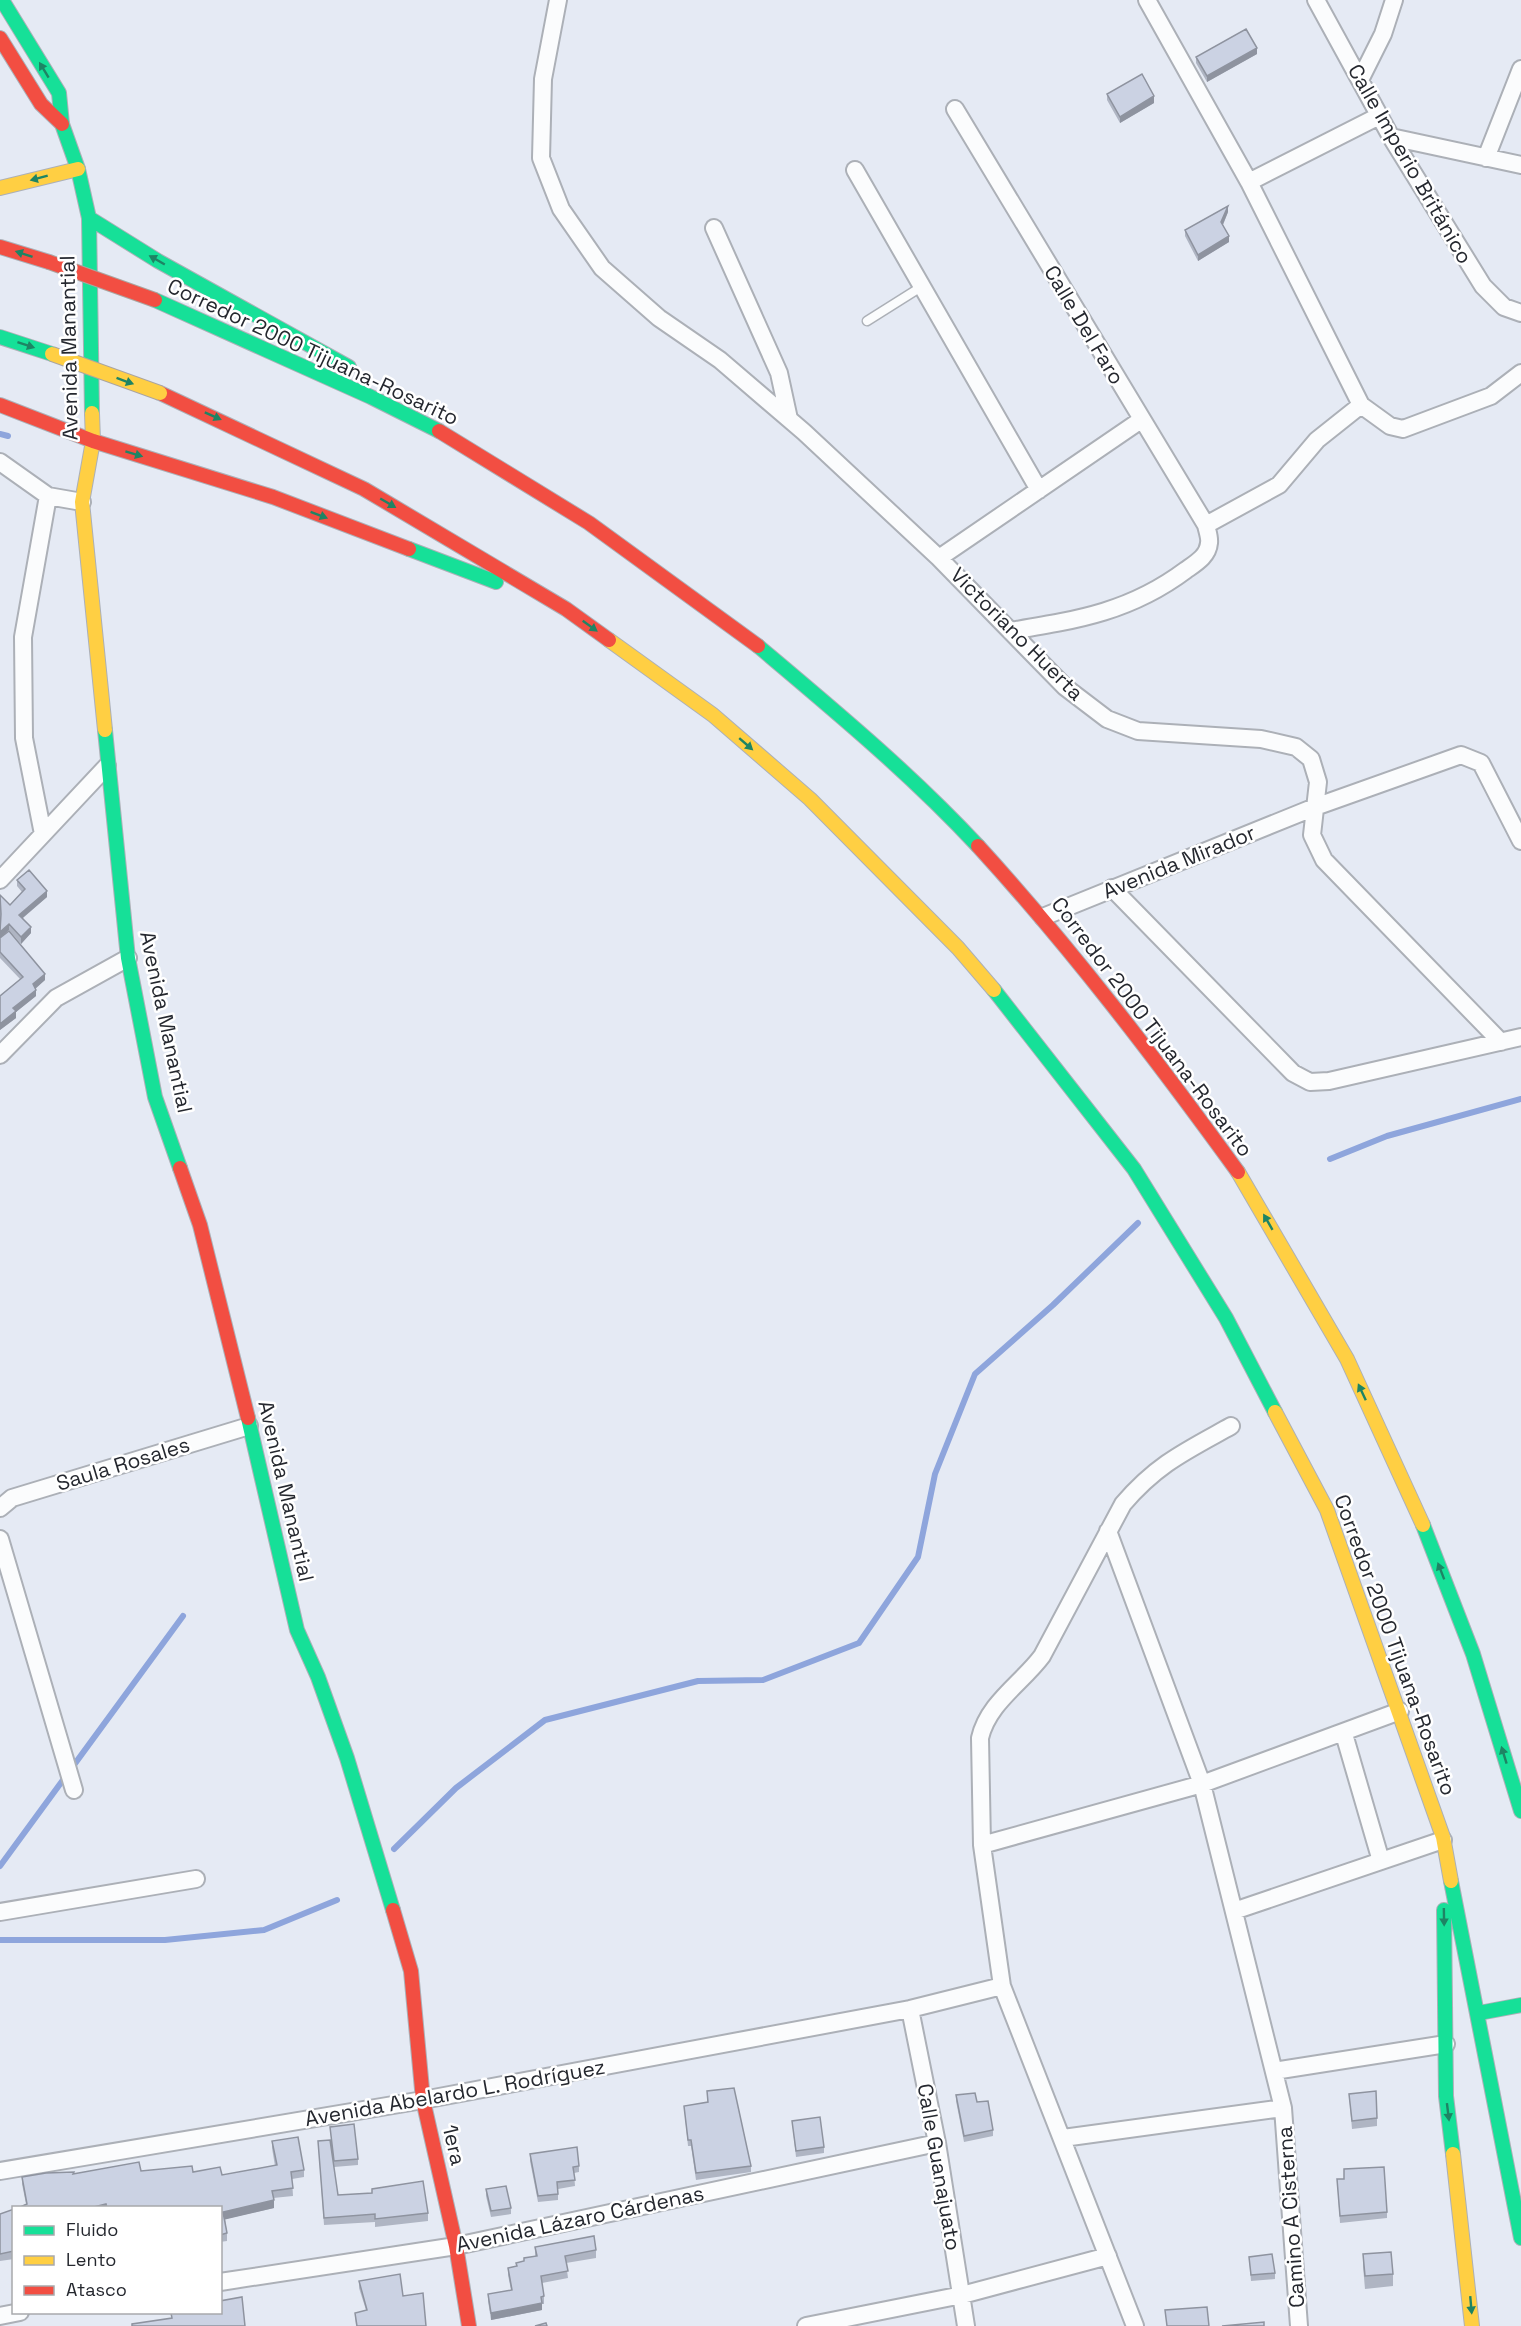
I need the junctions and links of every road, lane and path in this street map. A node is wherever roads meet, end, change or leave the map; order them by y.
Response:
1 (2, 0) edge
2 (558, 0) edge
3 (1147, 0) edge
4 (1316, 0) edge
5 (1394, 0) edge
6 (0, 38) edge
7 (1521, 69) edge
8 (1360, 80) junction
9 (955, 109) dead end
10 (1379, 116) junction
11 (62, 124) junction
12 (1391, 137) junction
13 (1486, 158) junction
14 (1521, 165) edge
15 (78, 170) junction
16 (855, 170) dead end
17 (1249, 182) junction
18 (0, 188) edge
19 (89, 218) junction
20 (714, 228) dead end
21 (0, 247) edge
22 (921, 287) junction
23 (1521, 313) edge
24 (867, 321) dead end
25 (0, 337) edge
26 (1521, 373) edge
27 (0, 405) edge
28 (1360, 405) junction
29 (789, 419) junction
30 (1141, 420) junction
31 (440, 432) junction
32 (93, 441) junction
33 (0, 462) edge
34 (1039, 490) junction
35 (48, 496) junction
36 (82, 502) junction
37 (1206, 525) junction
38 (939, 558) junction
39 (567, 609) junction
40 (1010, 631) junction
41 (107, 766) junction
42 (1315, 807) junction
43 (43, 834) junction
44 (1521, 841) edge
45 (0, 880) edge
46 (1112, 888) junction
47 (1043, 917) junction
48 (128, 958) junction
49 (1521, 1037) edge
50 (1501, 1042) junction
51 (0, 1055) edge
52 (249, 1426) junction
53 (1231, 1426) dead end
54 (0, 1508) edge
55 (1108, 1532) junction
56 (0, 1539) edge
57 (1400, 1711) junction
58 (1344, 1734) junction
59 (1202, 1784) junction
60 (74, 1790) dead end
61 (1521, 1811) edge
62 (1443, 1838) junction
63 (982, 1845) junction
64 (1381, 1861) junction
65 (196, 1879) dead end
66 (1234, 1911) junction
67 (0, 1912) edge
68 (411, 1971) joint
69 (1002, 1986) junction
70 (1521, 2006) edge
71 (910, 2009) junction
72 (1479, 2013) junction
73 (1446, 2044) junction
74 (1274, 2071) junction
75 (423, 2100) junction
76 (1282, 2108) junction
77 (1063, 2138) junction
78 (937, 2143) junction
79 (0, 2170) edge
80 (1521, 2238) edge
81 (456, 2246) junction
82 (1108, 2256) junction
83 (222, 2282) edge
84 (962, 2295) junction
85 (469, 2326) edge
86 (806, 2326) edge
87 (966, 2326) edge
88 (1135, 2326) edge
89 (1299, 2326) edge
90 (1472, 2326) edge

11 -> 1 main road, Avenida Manantial
2 - 29 street, Victoriano Huerta
3 - 17 street
4 - 8 street, Calle Imperio Británico
5 - 8 street
6 - 11 main road, Avenida Manantial
7 - 13 street
8 - 10 street, Calle Imperio Británico
9 - 30 street, Calle Del Faro
10 - 12 street, Calle Imperio Británico
10 - 17 street
11 - 15 main road, Avenida Manantial
12 - 13 street
12 - 23 street, Calle Imperio Británico
13 - 14 street
15 -> 18 main road
15 - 19 main road, Avenida Manantial
16 - 22 street
17 - 28 street
31 -> 19 main road
19 - 32 main road, Avenida Manantial
20 - 29 street
31 -> 21 main road, Corredor 2000 Tijuana-Rosarito, bridge
22 - 24 lane
22 - 34 street
25 -> 39 main road, Corredor 2000 Tijuana-Rosarito, bridge
26 - 28 street
27 - 32 main road
28 - 37 street
29 - 38 street, Victoriano Huerta
30 - 34 street, Victoriano Huerta
30 - 37 street, Calle Del Faro
31 - 47 main road, Corredor 2000 Tijuana-Rosarito
32 - 36 main road, Avenida Manantial
32 -> 39 main road
33 - 35 street
34 - 38 street, Victoriano Huerta
35 - 36 street
35 - 43 street
36 - 41 main road, Avenida Manantial
37 - 40 street, Calle Del Faro
38 - 40 street, Victoriano Huerta
39 -> 57 main road, Corredor 2000 Tijuana-Rosarito
40 - 42 street, Victoriano Huerta
41 - 43 street
41 - 48 main road, Avenida Manantial
42 - 44 street
42 - 46 street, Avenida Mirador
42 - 50 street, Victoriano Huerta
43 - 45 street
46 - 47 street, Avenida Mirador
46 - 50 street
61 -> 47 main road, Corredor 2000 Tijuana-Rosarito
48 - 51 street
48 - 52 main road, Avenida Manantial
49 - 50 street
52 - 54 street, Saula Rosales
52 - 68 main road, Avenida Manantial
53 - 55 street
55 - 59 street, Camino A Cisterna
55 - 63 street
56 - 60 street
57 - 58 street
57 - 62 main road, Corredor 2000 Tijuana-Rosarito
58 - 59 street
58 - 64 street
59 - 63 street
59 - 66 street, Camino A Cisterna
62 - 64 street
62 - 72 main road, Corredor 2000 Tijuana-Rosarito
62 -> 73 main road
63 - 69 street
64 - 66 street
65 - 67 street
66 - 74 street, Camino A Cisterna
68 - 75 main road, 1era
69 - 71 street, Avenida Abelardo L. Rodríguez
69 - 77 street
70 - 72 main road
71 - 75 street, Avenida Abelardo L. Rodríguez
71 - 78 street, Calle Guanajuato
72 - 80 main road, Corredor 2000 Tijuana-Rosarito
73 - 74 street
73 -> 90 main road
74 - 76 street, Camino A Cisterna
75 - 79 street, Avenida Abelardo L. Rodríguez
75 - 81 main road, 1era
76 - 77 street
76 - 89 street, Camino A Cisterna
77 - 82 street
78 - 81 street, Avenida Lázaro Cárdenas
78 - 84 street, Calle Guanajuato
81 - 83 street, Avenida Lázaro Cárdenas
81 - 85 main road, 1era
82 - 84 street
82 - 88 street
84 - 86 street
84 - 87 street, Calle Guanajuato

